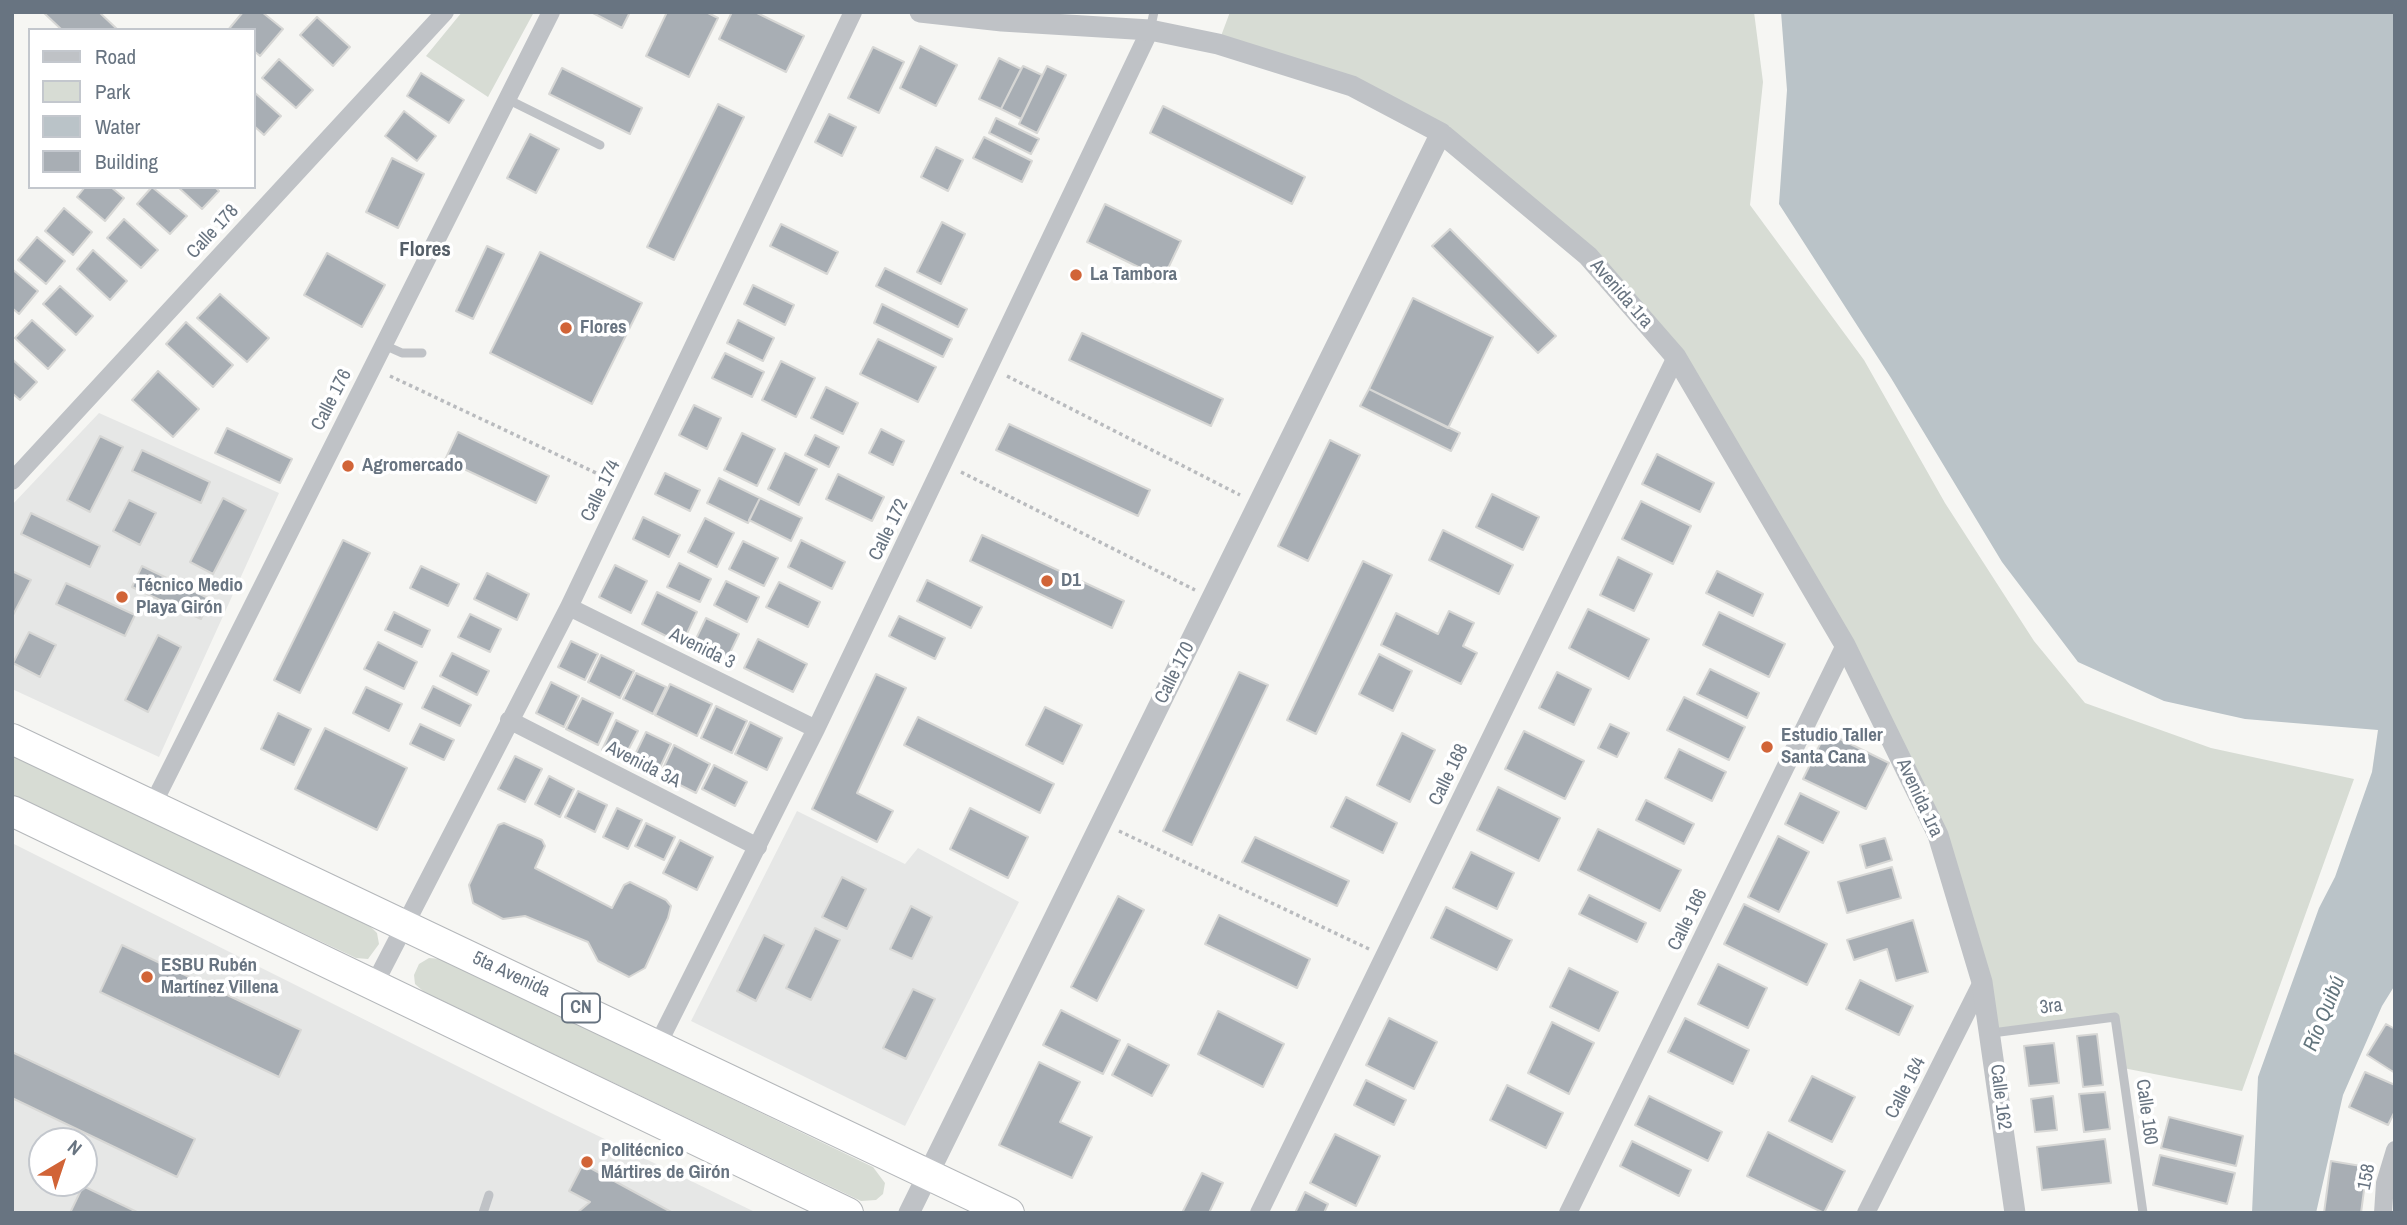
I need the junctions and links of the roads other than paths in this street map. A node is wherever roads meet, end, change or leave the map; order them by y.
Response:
1 (445, 12) edge
2 (551, 12) edge
3 (853, 12) edge
4 (920, 12) edge
5 (1152, 21) edge
6 (508, 99) junction
7 (1441, 133) junction
8 (600, 145) dead end
9 (384, 345) junction
10 (422, 353) dead end
11 (1676, 357) junction
12 (12, 481) edge
13 (569, 607) junction
14 (1845, 645) junction
15 (509, 720) junction
16 (817, 729) junction
17 (12, 739) edge
18 (152, 806) junction
19 (12, 811) edge
20 (758, 847) junction
21 (403, 925) junction
22 (1982, 982) junction
23 (375, 983) junction
24 (2115, 1017) joint
25 (1992, 1033) junction
26 (658, 1044) junction
27 (2395, 1150) edge
28 (928, 1175) junction
29 (489, 1195) dead end
30 (484, 1213) edge
31 (848, 1213) edge
32 (909, 1213) edge
33 (1009, 1213) edge
34 (1259, 1213) edge
35 (1569, 1213) edge
36 (1866, 1213) edge
37 (2015, 1213) edge
38 (2143, 1213) edge
39 (2383, 1213) edge

1 - 12 street, Calle 178
2 - 6 street, Calle 176
3 - 13 street, Calle 174
4 - 5 street, Avenida 1ra
5 - 7 street, Avenida 1ra
5 - 16 street, Calle 172
6 - 8 lane
6 - 9 street, Calle 176
7 - 11 street, Avenida 1ra
7 - 28 street, Calle 170
9 - 10 lane
9 - 18 street, Calle 176
11 - 14 street, Avenida 1ra
11 - 34 street, Calle 168
13 - 15 street, Calle 174
13 - 16 street, Avenida 3
14 - 22 street, Avenida 1ra
14 - 35 street, Calle 166
15 - 20 street, Avenida 3A
15 - 21 street, Calle 174
16 - 20 street, Calle 172
17 - 18 highway, 5ta Avenida / CN
18 - 21 highway, 5ta Avenida / CN
19 - 23 highway
20 - 26 street, Calle 172
21 - 23 street, Calle 174
21 - 26 highway, 5ta Avenida / CN
22 - 25 street, Calle 162
22 - 36 street, Calle 164
23 - 31 highway
24 - 25 lane, 3ra
24 - 38 lane, Calle 160
25 - 37 street, Calle 162
26 - 28 highway, 5ta Avenida / CN
27 - 39 street, 158
28 - 32 street, Calle 170
28 - 33 highway, 5ta Avenida / CN
29 - 30 lane

